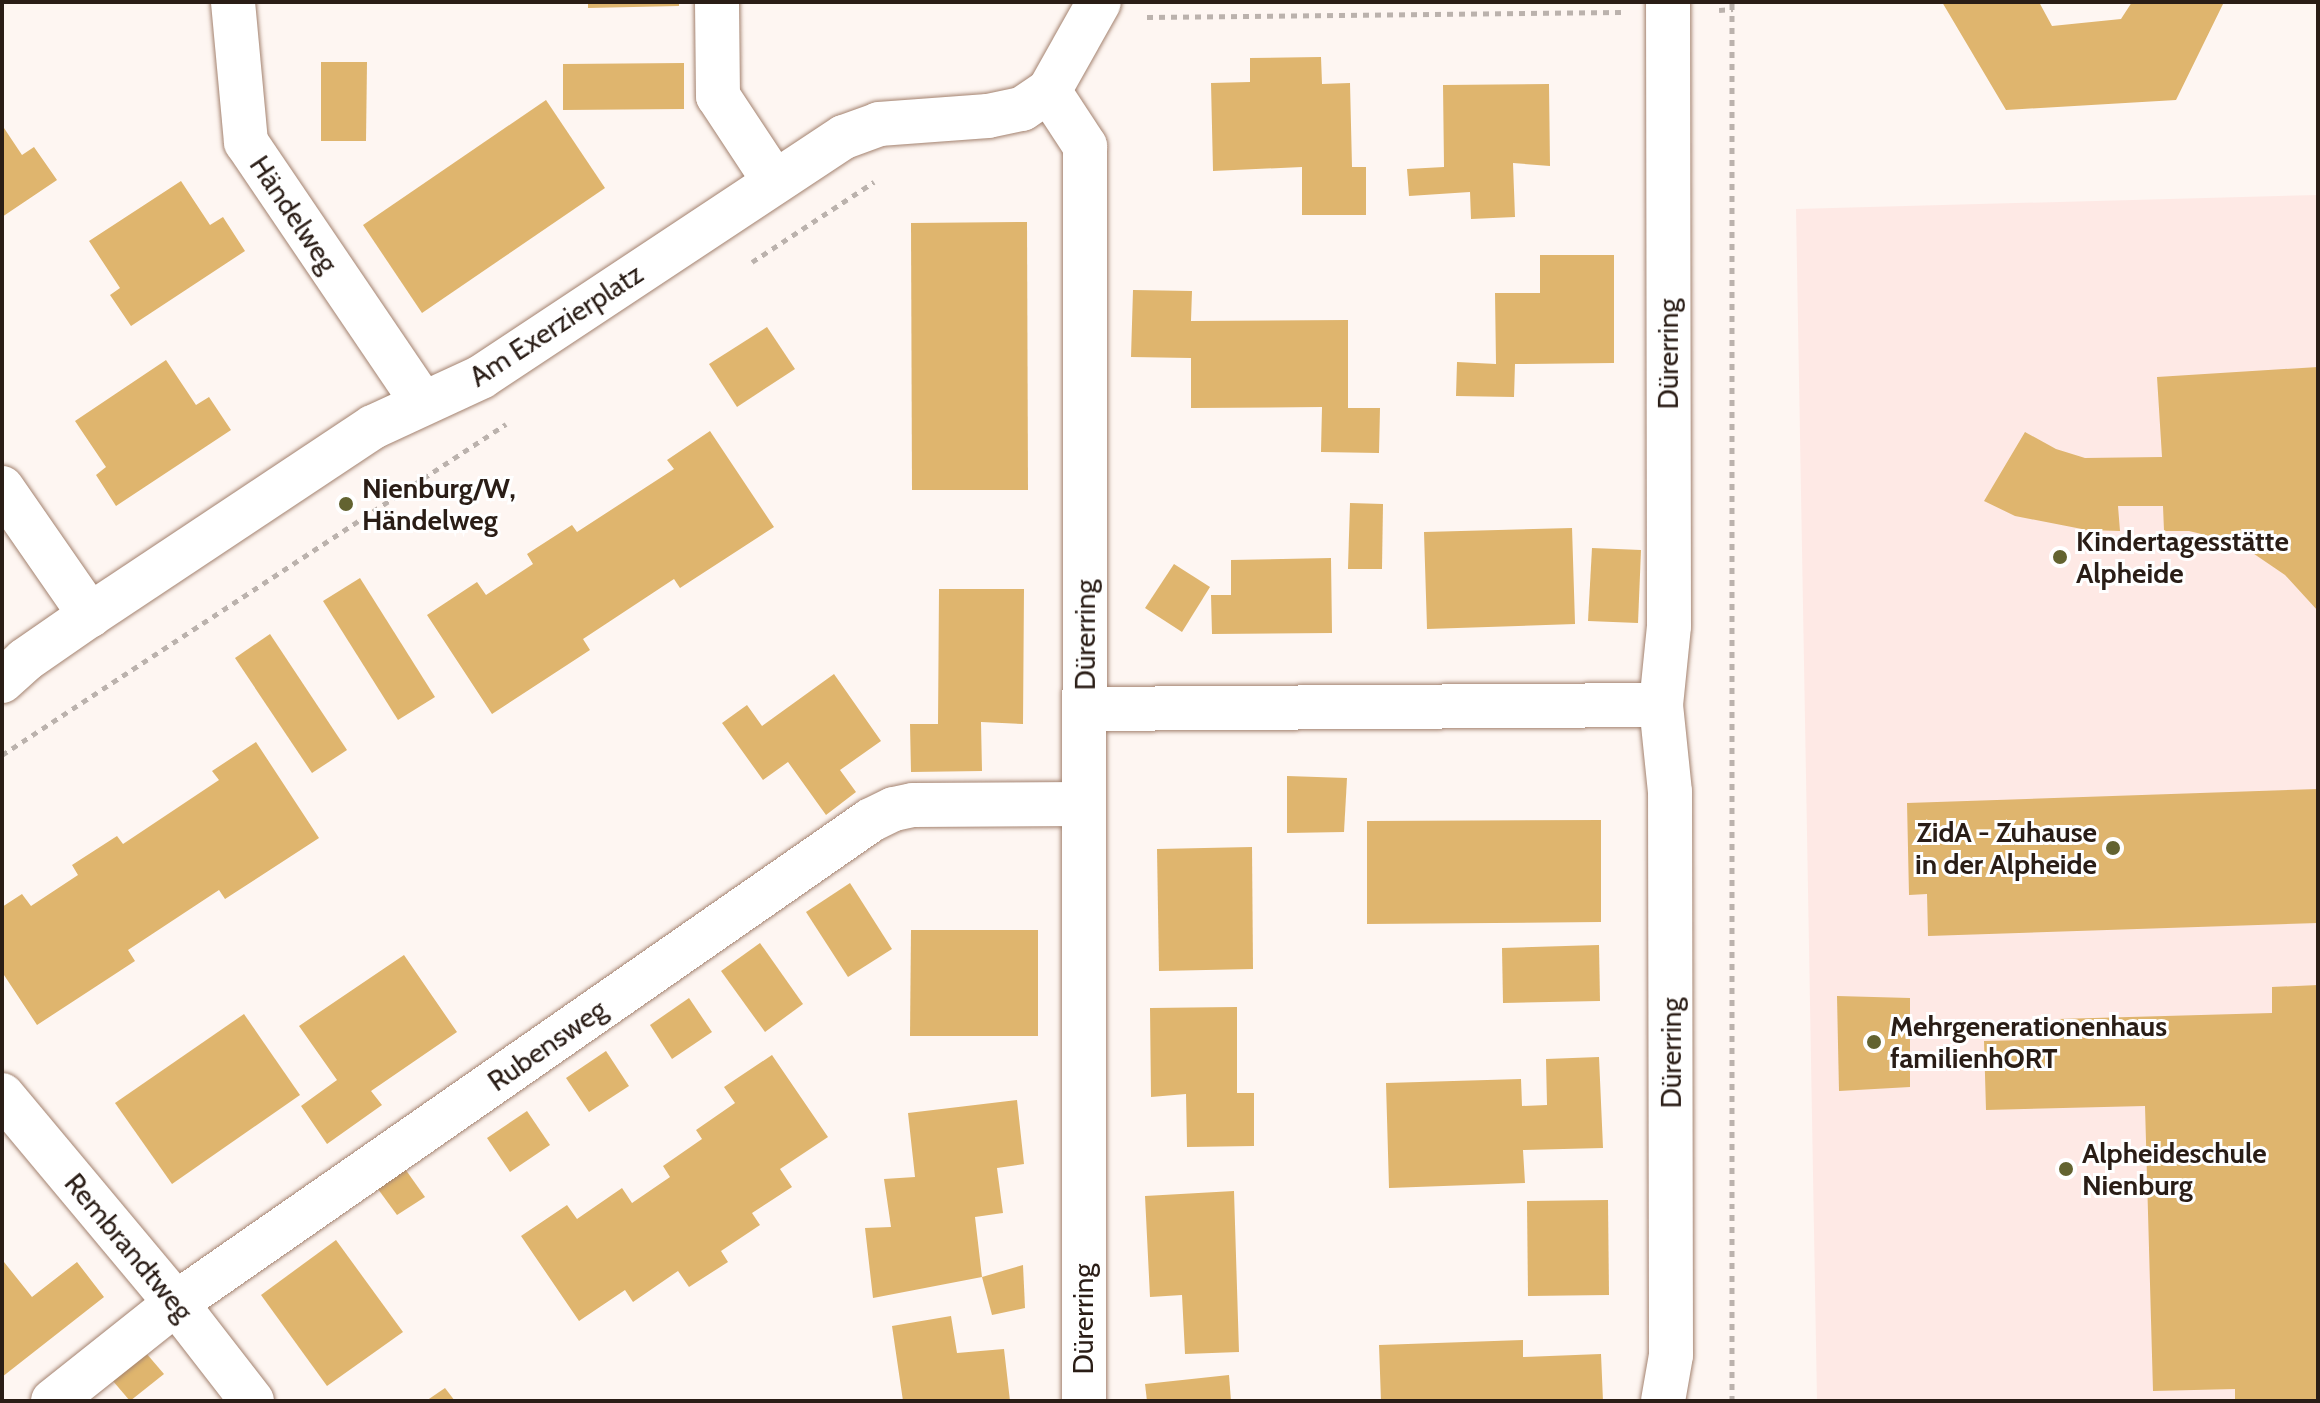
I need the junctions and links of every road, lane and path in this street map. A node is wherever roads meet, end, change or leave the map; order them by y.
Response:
1 (233, 2) edge
2 (717, 2) edge
3 (1099, 2) edge
4 (1732, 6) edge
5 (1668, 7) edge
6 (1140, 18) dead end
7 (1049, 91) junction
8 (884, 176) dead end
9 (774, 181) junction
10 (738, 271) dead end
11 (422, 402) junction
12 (513, 419) dead end
13 (2, 488) edge
14 (90, 615) junction
15 (2, 681) edge
16 (1661, 705) junction
17 (1085, 709) junction
18 (2, 755) edge
19 (1082, 804) junction
20 (2, 1095) edge
21 (176, 1303) junction
22 (53, 1401) edge
23 (252, 1401) edge
24 (1084, 1401) edge
25 (1663, 1401) edge
26 (1732, 1401) edge

1 - 11 street, Händelweg
2 - 9 street
3 - 7 street
4 - 5 path
4 - 26 path
5 - 6 path
5 - 16 street, Dürerring
7 - 9 street, Am Exerzierplatz
7 - 17 street, Dürerring
8 - 10 path
9 - 11 street, Am Exerzierplatz
11 - 14 street, Am Exerzierplatz
12 - 18 path
13 - 14 street
14 - 15 street, Am Exerzierplatz
16 - 17 street, Dürerring
16 - 25 street, Dürerring
17 - 19 street, Dürerring
19 - 21 street, Rubensweg
19 - 24 street, Dürerring
20 - 21 street, Rembrandtweg
21 - 22 street, Rubensweg
21 - 23 street, Rembrandtweg

